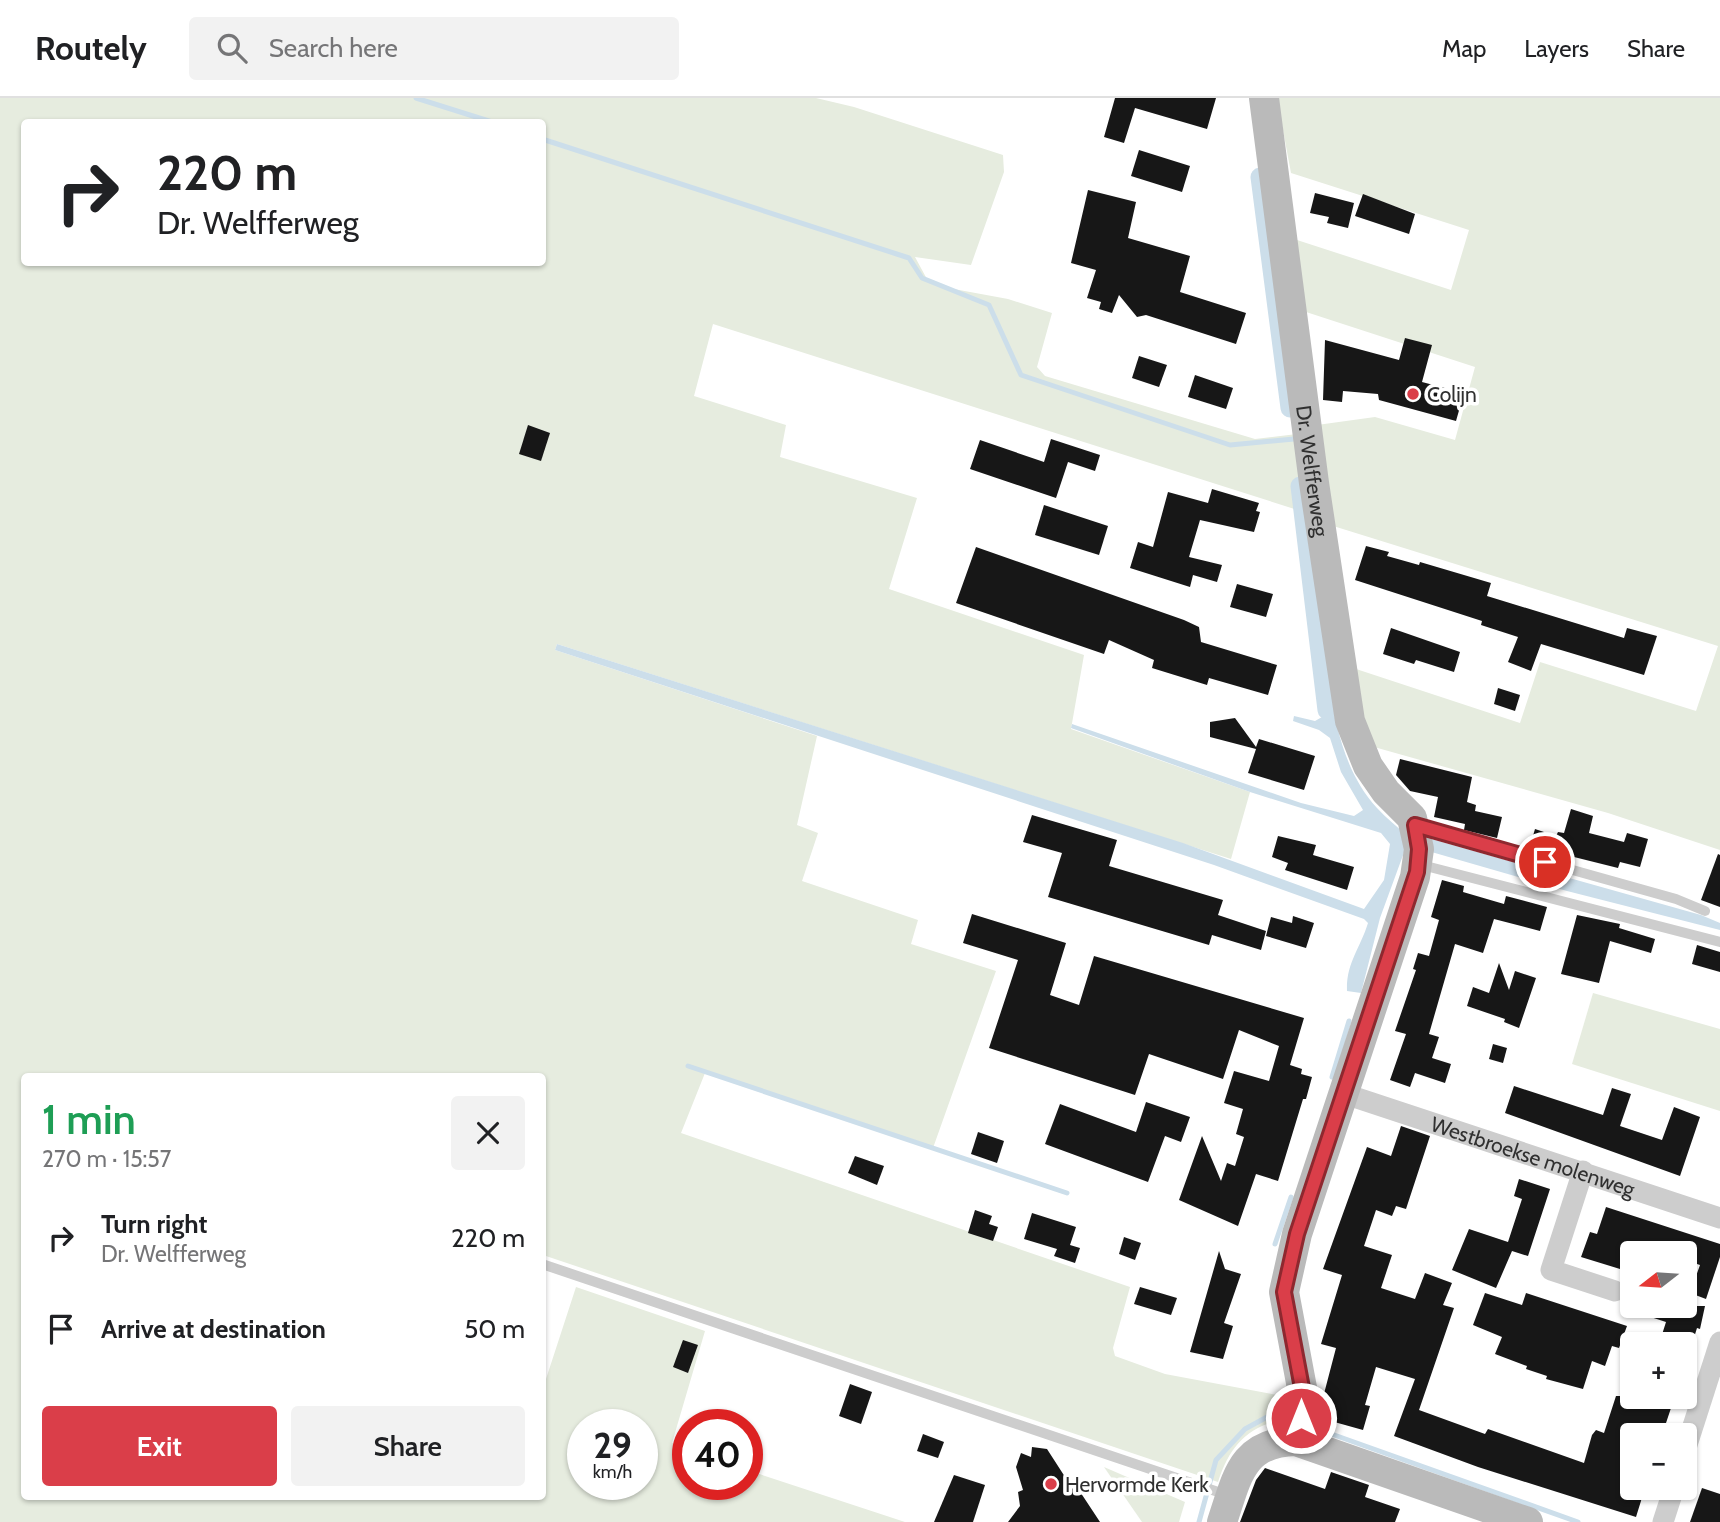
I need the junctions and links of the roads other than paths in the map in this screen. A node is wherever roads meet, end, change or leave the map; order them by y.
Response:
1 (1264, 98) edge
2 (1415, 827) junction
3 (1418, 862) junction
4 (1705, 911) dead end
5 (1720, 942) edge
6 (1345, 1094) junction
7 (1583, 1171) junction
8 (1720, 1218) edge
9 (546, 1265) edge
10 (1615, 1292) dead end
11 (1720, 1342) edge
12 (1694, 1423) edge
13 (1298, 1431) junction
14 (1670, 1500) edge
15 (1227, 1509) edge
16 (1528, 1522) edge
17 (1663, 1522) edge

1 - 2 street, Dr. Welfferweg
2 - 3 street
2 - 4 lane
3 - 5 lane
3 - 6 street
6 - 7 street, Westbroekse molenweg
6 - 13 street
7 - 8 street, Westbroekse molenweg
7 - 10 street
9 - 15 lane
11 - 12 street
13 - 15 street
13 - 16 street
14 - 17 street

